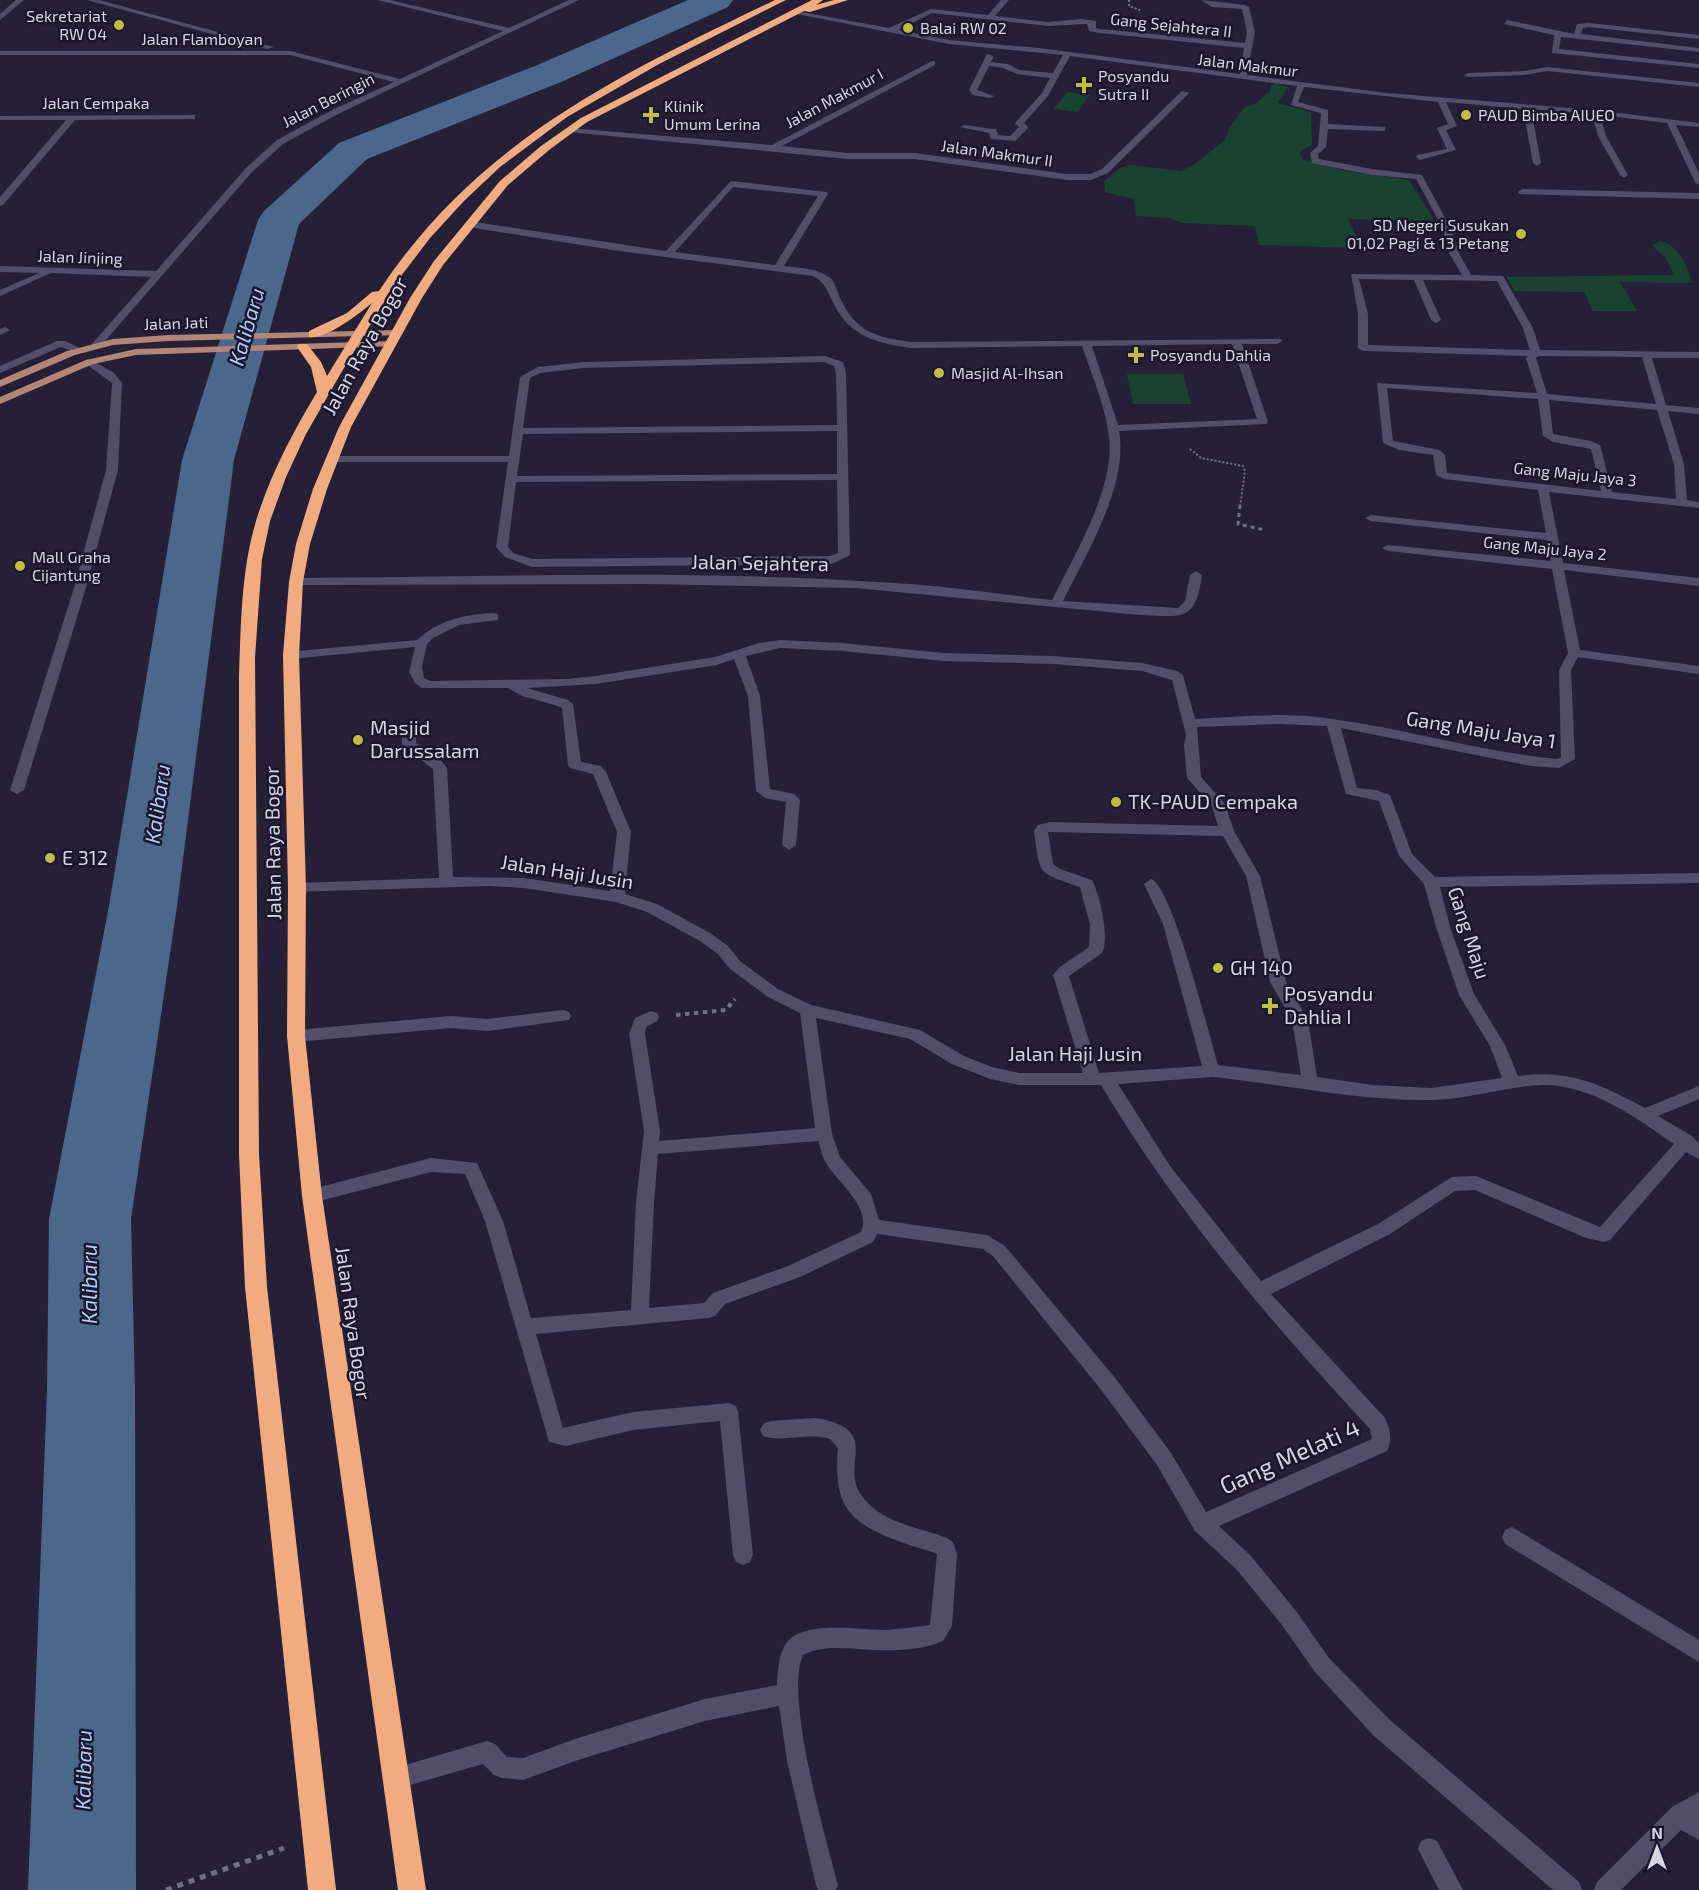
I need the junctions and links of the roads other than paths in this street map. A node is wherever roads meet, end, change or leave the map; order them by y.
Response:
1 (20, 0) edge
2 (90, 0) edge
3 (382, 0) edge
4 (575, 0) edge
5 (763, 0) edge
6 (782, 0) edge
7 (819, 0) edge
8 (1005, 0) edge
9 (1205, 0) edge
10 (845, 1) edge
11 (800, 11) junction
12 (991, 16) junction
13 (0, 18) edge
14 (1507, 22) dead end
15 (509, 30) junction
16 (890, 31) junction
17 (1558, 34) junction
18 (1577, 37) junction
19 (1699, 37) edge
20 (701, 38) junction
21 (996, 46) junction
22 (1249, 46) junction
23 (1699, 50) edge
24 (1555, 51) junction
25 (290, 52) junction
26 (0, 53) edge
27 (1068, 54) junction
28 (932, 63) dead end
29 (986, 63) junction
30 (1684, 65) junction
31 (1699, 66) edge
32 (1547, 69) junction
33 (1468, 75) dead end
34 (1056, 76) junction
35 (1243, 77) junction
36 (401, 81) junction
37 (1681, 83) junction
38 (1301, 84) junction
39 (1699, 86) edge
40 (1185, 93) dead end
41 (990, 96) dead end
42 (1441, 100) junction
43 (1527, 107) junction
44 (1595, 112) junction
45 (192, 117) dead end
46 (0, 118) edge
47 (72, 118) junction
48 (1670, 121) junction
49 (1699, 125) edge
50 (1324, 126) junction
51 (964, 127) dead end
52 (1382, 129) dead end
53 (569, 130) junction
54 (772, 148) junction
55 (1420, 157) dead end
56 (1537, 163) dead end
57 (1624, 175) dead end
58 (1699, 182) edge
59 (1522, 192) dead end
60 (1699, 196) edge
61 (0, 203) edge
62 (468, 224) junction
63 (668, 254) junction
64 (779, 267) junction
65 (0, 269) edge
66 (51, 271) junction
67 (159, 274) junction
68 (396, 276) junction
69 (1417, 276) junction
70 (1468, 277) junction
71 (0, 293) edge
72 (1436, 320) dead end
73 (359, 333) junction
74 (313, 334) junction
75 (394, 339) junction
76 (1236, 341) junction
77 (1277, 341) dead end
78 (1086, 342) junction
79 (95, 346) junction
80 (351, 346) junction
81 (303, 347) junction
82 (79, 350) junction
83 (1535, 352) junction
84 (1646, 355) junction
85 (1699, 355) edge
86 (90, 362) junction
87 (0, 370) edge
88 (0, 384) edge
89 (323, 391) junction
90 (1543, 397) junction
91 (0, 401) edge
92 (1664, 409) junction
93 (1699, 411) edge
94 (842, 428) junction
95 (1112, 428) junction
96 (518, 431) junction
97 (332, 459) junction
98 (514, 459) junction
99 (843, 477) junction
100 (511, 479) junction
101 (1543, 487) junction
102 (1607, 493) junction
103 (1682, 502) junction
104 (1699, 505) edge
105 (1371, 518) dead end
106 (1552, 537) junction
107 (1388, 548) dead end
108 (1557, 567) junction
109 (1196, 575) dead end
110 (296, 582) junction
111 (1699, 582) edge
112 (1056, 603) junction
113 (494, 617) dead end
114 (421, 643) junction
115 (1574, 653) junction
116 (291, 655) junction
117 (739, 655) junction
118 (1699, 670) edge
119 (510, 683) junction
120 (1191, 723) junction
121 (1333, 723) junction
122 (409, 733) dead end
123 (17, 790) dead end
124 (1227, 831) junction
125 (789, 845) dead end
126 (1699, 878) edge
127 (446, 881) junction
128 (1431, 882) junction
129 (1150, 884) dead end
130 (297, 888) junction
131 (617, 897) junction
132 (807, 1010) junction
133 (563, 1016) dead end
134 (651, 1017) road end
135 (296, 1036) junction
136 (1212, 1071) junction
137 (1100, 1079) junction
138 (1310, 1082) junction
139 (1512, 1082) junction
140 (1699, 1092) edge
141 (1644, 1115) junction
142 (824, 1134) junction
143 (1692, 1147) edge
144 (651, 1148) junction
145 (312, 1196) junction
146 (872, 1226) junction
147 (1257, 1292) junction
148 (640, 1317) junction
149 (524, 1327) junction
150 (770, 1430) dead end
151 (1202, 1524) junction
152 (1512, 1537) dead end
153 (743, 1555) dead end
154 (1699, 1652) edge
155 (788, 1693) junction
156 (396, 1778) junction
157 (1699, 1803) edge
158 (1680, 1815) junction
159 (1699, 1829) edge
160 (1430, 1850) dead end
161 (827, 1885) dead end
162 (322, 1890) edge
163 (412, 1890) edge
164 (1452, 1890) edge
165 (1571, 1890) edge
166 (1605, 1890) edge

1 - 13 street
2 - 25 street
3 - 15 street
4 - 15 street, Jalan Beringin
5 - 20 highway, Jalan Raya Bogor
6 - 20 highway, Jalan Raya Bogor
7 - 11 highway, Jalan Raya Bogor
8 - 12 street
9 - 22 street
10 - 11 highway, Jalan Raya Bogor
11 - 16 street, Jalan Makmur
11 - 53 highway, Jalan Raya Bogor
12 - 16 street, Gang Sejahtera II
12 - 22 street, Gang Sejahtera II
14 - 17 street
15 - 36 street, Jalan Beringin
16 - 21 street, Jalan Makmur
17 - 18 street
17 - 24 street
18 - 19 street
18 - 23 street
20 - 68 highway, Jalan Raya Bogor
21 - 27 street, Jalan Makmur
21 - 29 street
22 - 35 street
24 - 30 street
24 - 32 street
25 - 26 street, Jalan Flamboyan
25 - 36 street, Jalan Flamboyan
27 - 34 street, Jalan Makmur II
27 - 35 street, Jalan Makmur
28 - 54 street, Jalan Makmur I
29 - 34 street
29 - 41 street
30 - 31 street
30 - 37 street
32 - 33 street
32 - 37 street
34 - 51 street, Jalan Makmur II
35 - 38 street, Jalan Makmur
36 - 67 street, Jalan Beringin
37 - 39 street
38 - 42 street, Jalan Makmur
38 - 50 street
40 - 54 street, Jalan Makmur II
42 - 43 street, Jalan Makmur
42 - 55 street
43 - 44 street, Jalan Makmur
43 - 56 street
44 - 48 street, Jalan Makmur
44 - 57 street
45 - 47 street, Jalan Cempaka
46 - 47 street, Jalan Cempaka
47 - 61 street
48 - 49 street, Jalan Makmur
48 - 58 street
50 - 52 street
50 - 70 street
53 - 54 street, Jalan Makmur I
53 - 62 highway, Jalan Raya Bogor
59 - 60 street
62 - 63 street
62 - 75 highway, Jalan Raya Bogor
63 - 64 street
63 - 64 street
64 - 78 street
65 - 66 street, Jalan Jinjing
66 - 67 street, Jalan Jinjing
66 - 71 street
67 - 79 street, Jalan Beringin
68 - 73 highway, Jalan Raya Bogor
68 - 74 highway
69 - 70 street
69 - 72 street
69 - 83 street
70 - 83 street
73 - 74 main road, Jalan Jati
73 - 75 main road, Jalan Jati
73 - 80 highway, Jalan Raya Bogor
74 - 79 main road, Jalan Jati
75 - 80 main road, Jalan Jati
75 - 97 highway, Jalan Raya Bogor
76 - 77 street
76 - 78 street
76 - 95 street
78 - 95 street
79 - 82 main road, Jalan Jati
80 - 81 main road, Jalan Jati
80 - 89 highway, Jalan Raya Bogor
81 - 86 main road, Jalan Jati
81 - 89 highway
82 - 87 street
82 - 88 main road, Jalan Jati
83 - 84 street
83 - 90 street
84 - 85 street
84 - 92 street
86 - 91 main road, Jalan Jati
86 - 123 street
89 - 162 highway, Jalan Raya Bogor
90 - 92 street
90 - 101 street, Gang Maju Jaya 3
90 - 102 street
92 - 93 street
92 - 103 street
94 - 96 street
94 - 96 street
94 - 99 street
95 - 112 street
96 - 98 street
97 - 98 street
97 - 110 highway, Jalan Raya Bogor
98 - 100 street
99 - 100 street
99 - 100 street
101 - 102 street, Gang Maju Jaya 3
101 - 106 street
102 - 103 street, Gang Maju Jaya 3
103 - 104 street, Gang Maju Jaya 3
105 - 106 street
106 - 108 street
107 - 108 street, Gang Maju Jaya 2
108 - 111 street, Gang Maju Jaya 2
108 - 115 street
109 - 112 street, Jalan Sejahtera
110 - 112 street, Jalan Sejahtera
110 - 116 highway, Jalan Raya Bogor
113 - 114 street
114 - 116 street
114 - 119 street
115 - 118 street
115 - 121 street, Gang Maju Jaya 1
116 - 130 highway, Jalan Raya Bogor
117 - 119 street
117 - 120 street
117 - 125 street
119 - 131 street
120 - 121 street
120 - 124 street
121 - 128 street, Gang Maju
122 - 127 street
124 - 137 street
124 - 138 street
126 - 128 street
127 - 130 street, Jalan Haji Jusin
127 - 131 street, Jalan Haji Jusin
128 - 139 street, Gang Maju
129 - 136 street
130 - 135 highway, Jalan Raya Bogor
131 - 132 street, Jalan Haji Jusin
132 - 137 street, Jalan Haji Jusin
132 - 142 street
133 - 135 street
134 - 144 street
135 - 145 highway, Jalan Raya Bogor
136 - 137 street, Jalan Haji Jusin
136 - 138 street, Jalan Haji Jusin
137 - 147 street
138 - 139 street, Jalan Haji Jusin
139 - 141 street, Jalan Haji Jusin
140 - 141 street
141 - 143 street, Jalan Haji Jusin
142 - 144 street
142 - 146 street
143 - 147 street
144 - 148 street
145 - 149 street
145 - 156 highway, Jalan Raya Bogor
146 - 148 street
146 - 151 street
147 - 151 street, Gang Melati 4
148 - 149 street
149 - 153 street
150 - 155 street
151 - 165 street
152 - 154 street
155 - 156 street
155 - 161 street
156 - 163 highway, Jalan Raya Bogor
157 - 158 street
158 - 159 street
158 - 166 street
160 - 164 street

